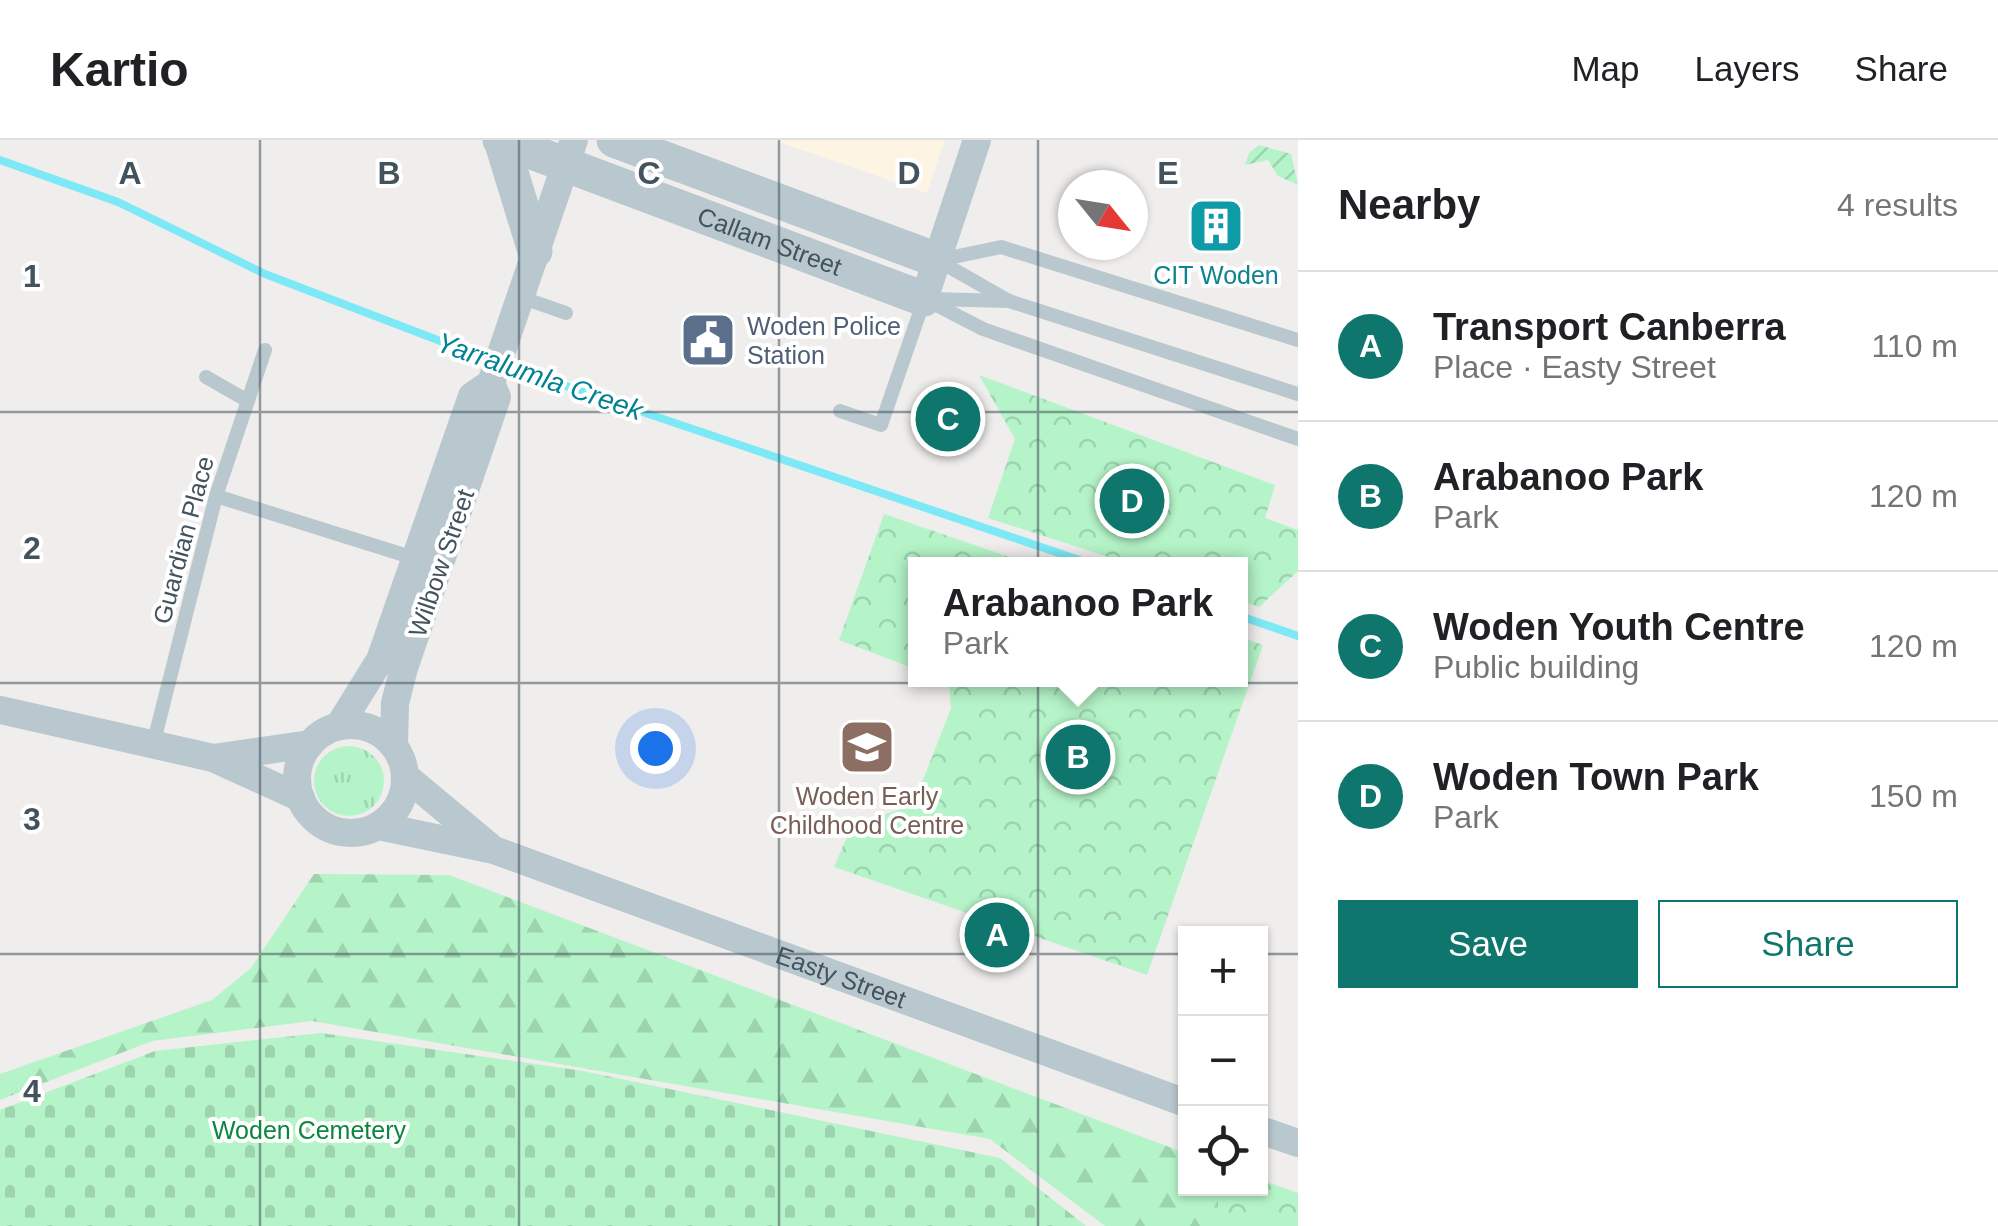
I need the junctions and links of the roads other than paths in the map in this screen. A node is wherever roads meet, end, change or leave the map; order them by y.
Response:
1 (501, 140) edge
2 (614, 140) edge
3 (977, 140) edge
4 (570, 152) edge
5 (535, 252) junction
6 (937, 260) junction
7 (520, 297) junction
8 (924, 299) junction
9 (1009, 301) junction
10 (566, 314) dead end
11 (1298, 340) edge
12 (265, 350) dead end
13 (206, 377) dead end
14 (491, 383) junction
15 (1298, 394) edge
16 (248, 401) junction
17 (840, 411) dead end
18 (1298, 438) edge
19 (216, 496) junction
20 (414, 558) junction
21 (0, 710) edge
22 (339, 726) junction
23 (153, 744) junction
24 (310, 744) junction
25 (394, 746) junction
26 (212, 758) junction
27 (405, 776) junction
28 (300, 798) junction
29 (378, 826) junction
30 (494, 850) junction
31 (1178, 1100) edge
32 (1268, 1133) edge
33 (1298, 1144) edge

1 - 4 street, Callam Street
1 - 5 street
2 - 6 street, Callam Street
3 - 6 street
4 - 5 street, Wilbow Street
4 - 8 street, Callam Street
5 - 7 street, Wilbow Street
6 - 8 street
6 - 9 lane
6 - 11 lane
7 - 10 lane
7 - 14 street, Wilbow Street
8 - 9 lane
8 - 17 lane
8 - 18 lane
9 - 15 lane
12 - 16 lane, Guardian Place
13 - 16 lane
14 - 20 street, Wilbow Street
14 - 25 street, Wilbow Street
16 - 19 lane, Guardian Place
19 - 20 lane
19 - 23 lane, Guardian Place
20 - 22 street, Wilbow Street
21 - 23 street
22 - 24 street
22 - 25 street
23 - 26 street
24 - 26 street
24 - 28 street
25 - 27 street
26 - 28 street
27 - 29 street
27 - 30 street, Easty Street
28 - 29 street
29 - 30 street, Easty Street
30 - 31 street, Easty Street
32 - 33 street

